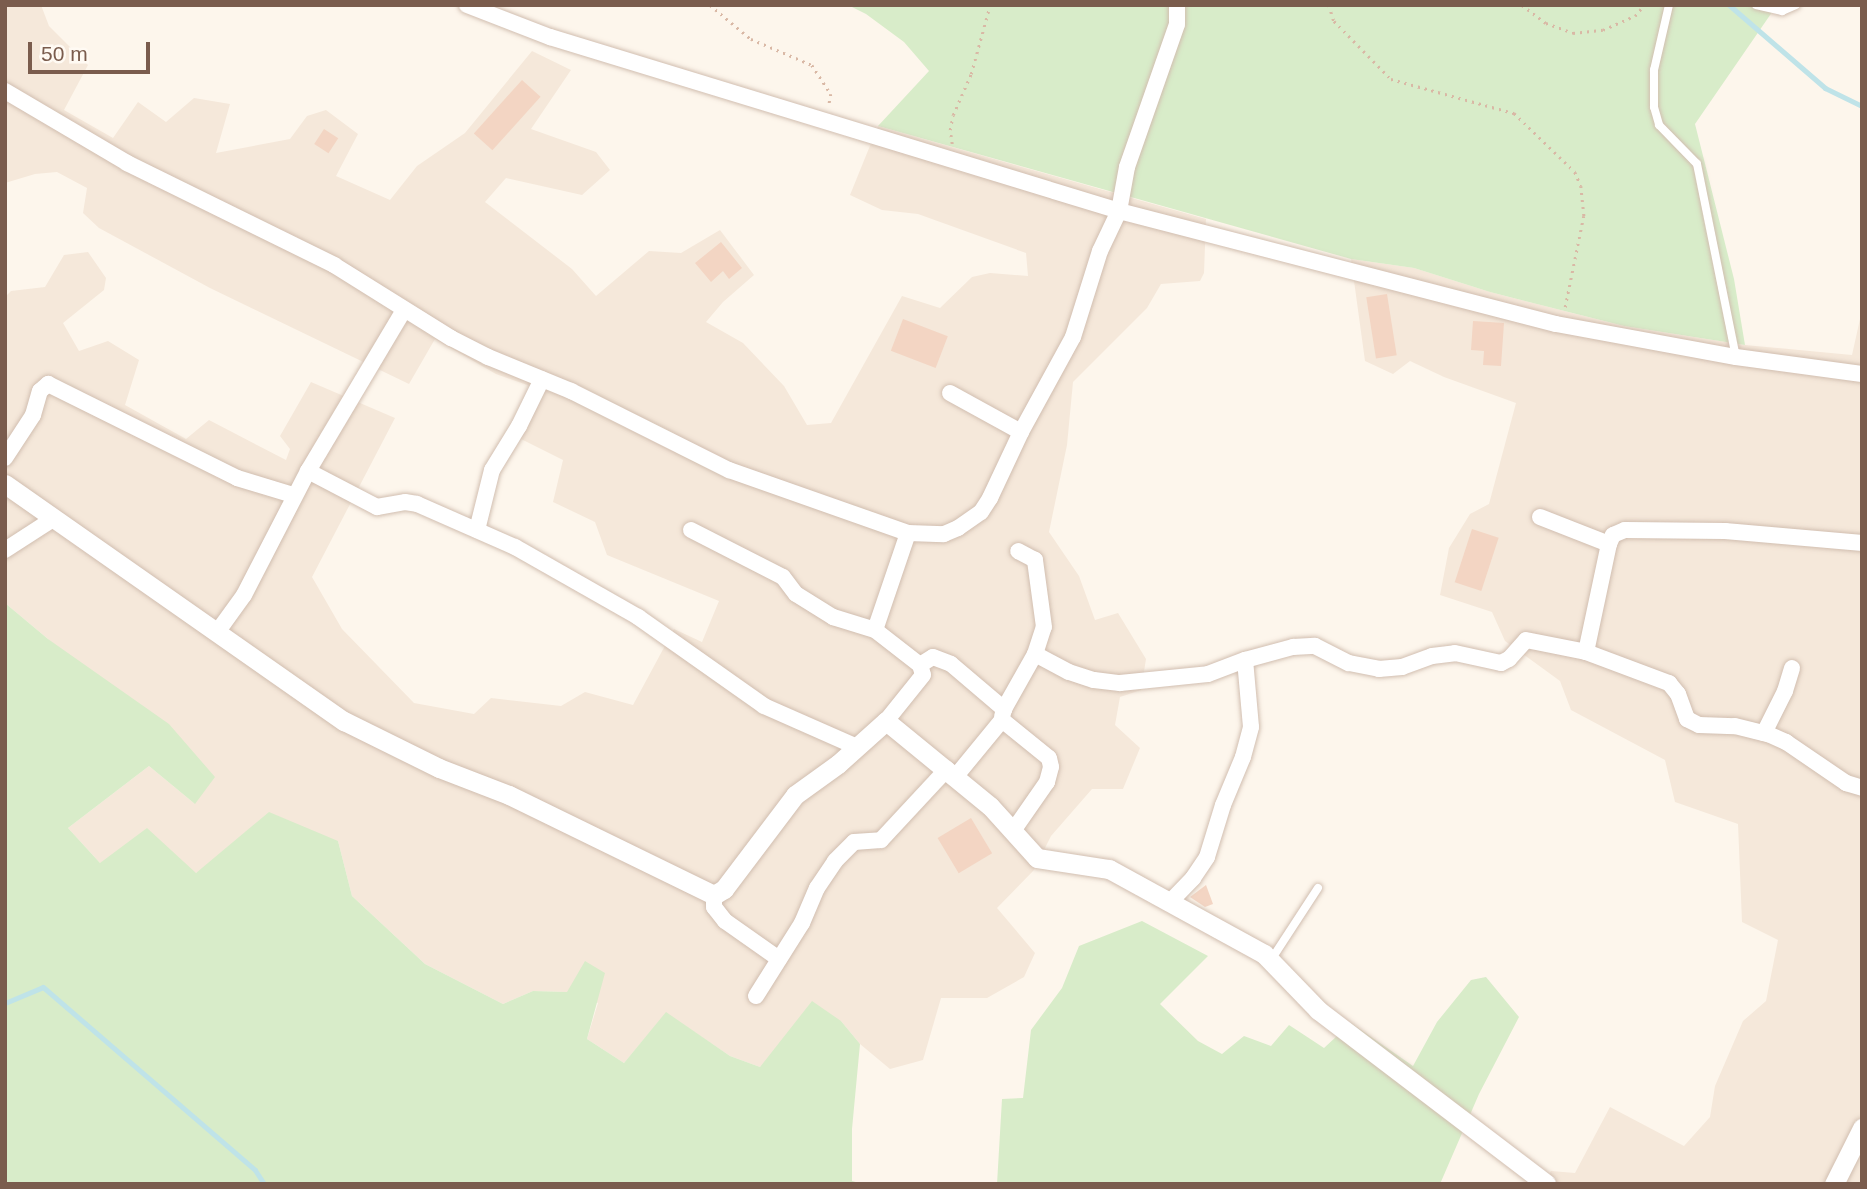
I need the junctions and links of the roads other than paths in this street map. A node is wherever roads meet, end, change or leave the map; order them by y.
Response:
1 (467, 5) edge
2 (1177, 5) edge
3 (1669, 5) edge
4 (1756, 5) edge
5 (1796, 5) edge
6 (5, 92) edge
7 (1119, 211) junction
8 (404, 310) junction
9 (1737, 357) junction
10 (1862, 374) edge
11 (542, 379) junction
12 (950, 393) dead end
13 (1021, 432) junction
14 (5, 458) edge
15 (308, 471) junction
16 (5, 484) edge
17 (293, 495) junction
18 (1540, 517) dead end
19 (53, 519) junction
20 (477, 530) junction
21 (691, 530) dead end
22 (908, 533) junction
23 (1862, 543) edge
24 (1609, 544) junction
25 (5, 550) edge
26 (1018, 551) dead end
27 (875, 630) junction
28 (218, 631) junction
29 (1586, 652) junction
30 (1035, 654) junction
31 (1245, 660) junction
32 (920, 665) junction
33 (1792, 668) dead end
34 (1003, 714) junction
35 (886, 721) junction
36 (1764, 733) junction
37 (857, 747) junction
38 (952, 772) junction
39 (1862, 788) edge
40 (1013, 831) junction
41 (1318, 888) dead end
42 (714, 895) junction
43 (1169, 903) junction
44 (779, 959) junction
45 (1271, 960) junction
46 (756, 996) dead end
47 (1862, 1128) edge
48 (1546, 1184) edge
49 (1833, 1184) edge

1 - 7 street
2 - 7 street
3 - 9 lane
4 - 5 lane
6 - 8 street
7 - 9 street
7 - 13 street
8 - 11 street
8 - 15 street
9 - 10 street
11 - 20 street
11 - 22 street
12 - 13 street
13 - 22 street
14 - 17 street
15 - 17 street
15 - 20 street
16 - 19 street
17 - 28 street
18 - 24 street
19 - 25 street
19 - 28 street
20 - 37 street
21 - 27 street
22 - 27 street
23 - 24 street
24 - 29 street
26 - 30 street
27 - 32 street
28 - 42 street
29 - 31 street
29 - 36 street
30 - 31 street
30 - 34 street
31 - 43 street
32 - 34 street
32 - 35 street
33 - 36 street
34 - 38 street
34 - 40 street
35 - 37 street
35 - 38 street
36 - 39 street
37 - 42 street
38 - 40 street
38 - 44 street
40 - 43 street
41 - 45 lane
42 - 44 street
43 - 45 street
44 - 46 street
45 - 48 street
47 - 49 street

